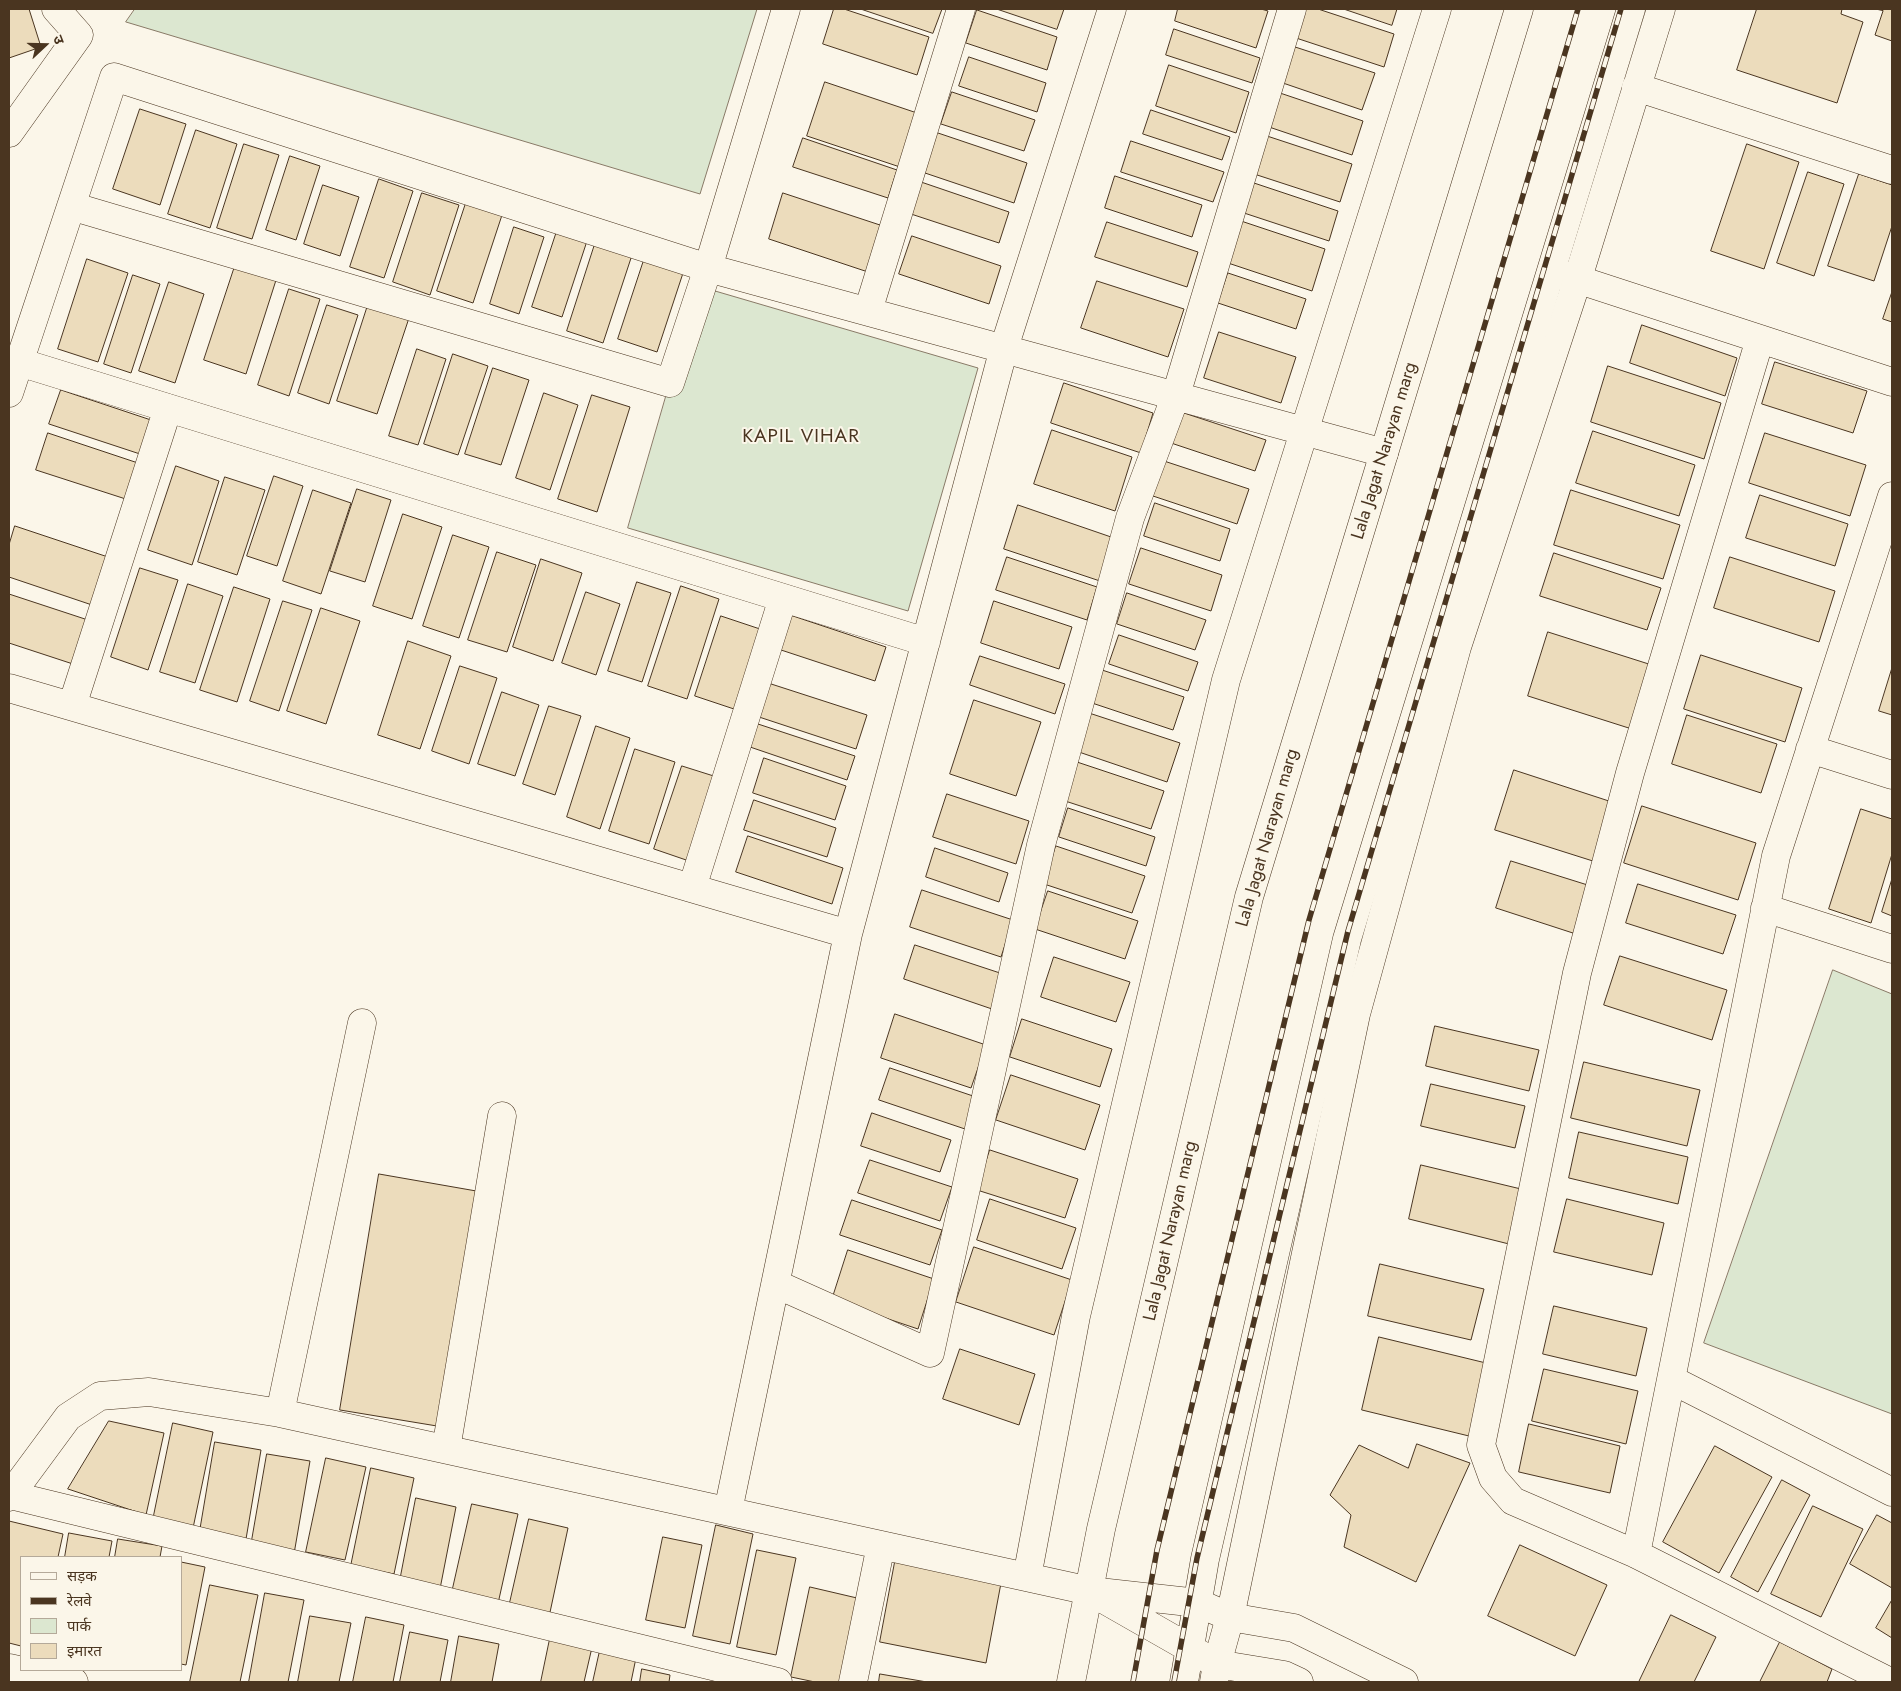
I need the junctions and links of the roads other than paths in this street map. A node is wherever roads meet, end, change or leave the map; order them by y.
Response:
1 (56, 9) edge
2 (786, 9) edge
3 (961, 9) edge
4 (1112, 9) edge
5 (1292, 9) edge
6 (1437, 9) edge
7 (1520, 9) edge
8 (1631, 9) edge
9 (1661, 9) edge
10 (1636, 87) junction
11 (9, 133) edge
12 (1892, 170) edge
13 (71, 206) junction
14 (708, 268) junction
15 (1551, 270) junction
16 (1577, 281) junction
17 (868, 311) junction
18 (1760, 339) junction
19 (1004, 348) junction
20 (19, 362) junction
21 (1892, 382) edge
22 (9, 394) edge
23 (1176, 395) junction
24 (168, 408) junction
25 (1304, 431) junction
26 (1384, 453) junction
27 (1892, 496) edge
28 (783, 598) junction
29 (926, 642) junction
30 (9, 688) edge
31 (72, 706) junction
32 (1810, 749) junction
33 (1892, 775) edge
34 (692, 888) junction
35 (1765, 908) junction
36 (848, 934) junction
37 (1892, 949) edge
38 (362, 1023) dead end
39 (502, 1116) dead end
40 (776, 1284) junction
41 (1672, 1380) junction
42 (280, 1413) junction
43 (446, 1449) junction
44 (1892, 1492) edge
45 (9, 1496) edge
46 (728, 1511) junction
47 (881, 1545) junction
48 (1636, 1554) junction
49 (1027, 1576) junction
50 (1090, 1590) junction
51 (1198, 1603) junction
52 (1230, 1617) junction
53 (1189, 1648) junction
54 (23, 1671) edge
55 (1216, 1673) edge
56 (74, 1682) edge
57 (778, 1682) edge
58 (853, 1682) edge
59 (1071, 1682) edge
60 (1184, 1682) edge
61 (1298, 1682) edge
62 (1404, 1682) edge
63 (1890, 1682) edge

1 - 11 street
2 - 14 street
3 - 17 street
4 - 19 street
5 - 23 street
6 - 25 street
7 - 26 street, Lala Jagat Narayan marg
8 - 15 street
9 - 10 street
10 - 12 street
10 - 16 street
13 - 14 street
13 - 14 street
13 - 20 street
14 - 17 street
15 - 16 street
15 - 51 street
16 - 18 street
16 - 52 street
17 - 19 street
18 - 21 street
18 - 48 street
19 - 23 street
19 - 29 street
20 - 22 street
20 - 24 street
23 - 25 street
23 - 40 street
24 - 28 street
24 - 31 street
25 - 26 street
25 - 49 street
26 - 50 street, Lala Jagat Narayan marg
27 - 32 street
28 - 29 street
28 - 34 street
29 - 36 street
30 - 31 street
31 - 34 street
32 - 33 street
32 - 35 street
34 - 36 street
35 - 37 street
35 - 41 street
36 - 40 street
38 - 42 street
39 - 43 street
40 - 46 street
41 - 44 street
41 - 48 street
42 - 43 street
42 - 45 street
43 - 46 street
45 - 57 street
46 - 47 street
47 - 49 street
47 - 58 street
48 - 63 street
49 - 50 street
50 - 51 street
50 - 53 street
50 - 59 street, Lala Jagat Narayan marg
51 - 52 street
51 - 53 street
52 - 55 street
52 - 62 street
53 - 55 street
53 - 60 street
54 - 56 street
55 - 61 street

